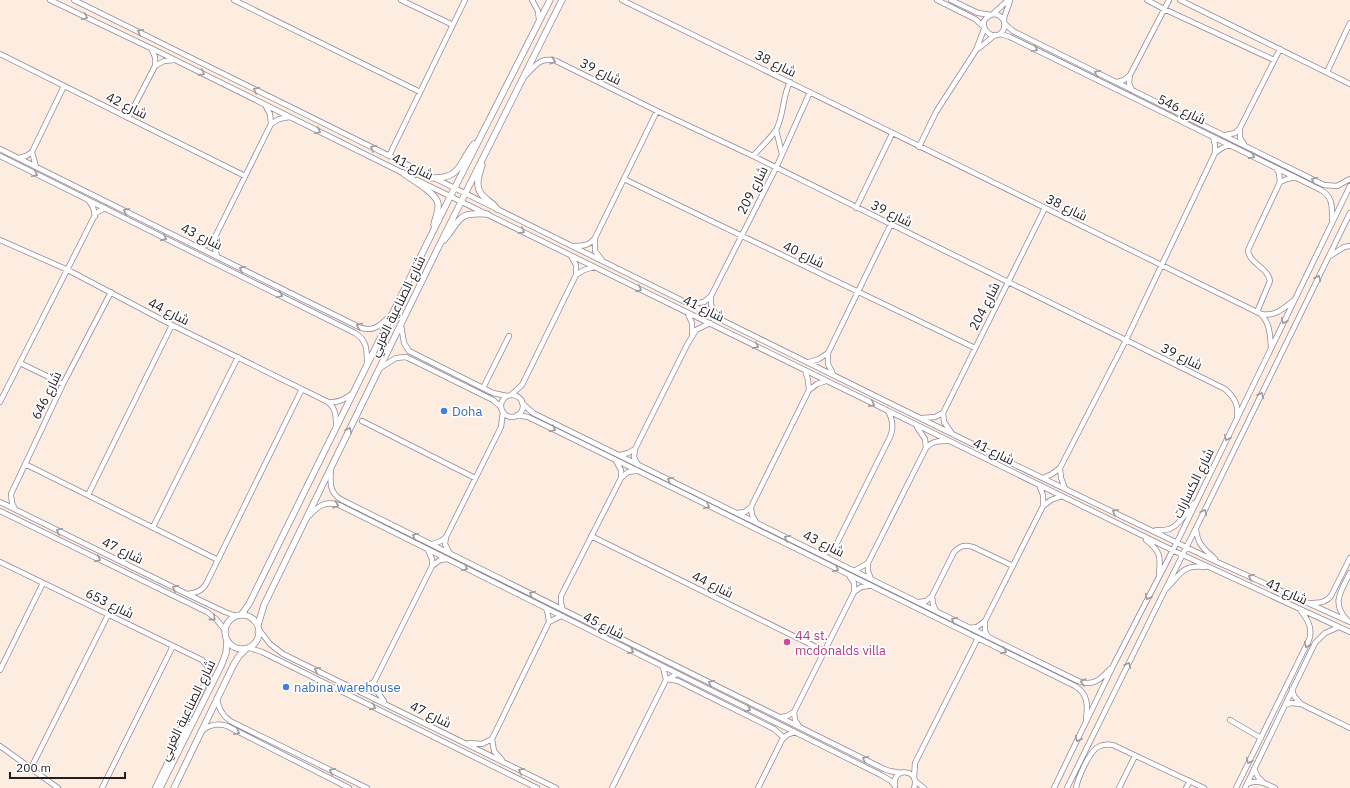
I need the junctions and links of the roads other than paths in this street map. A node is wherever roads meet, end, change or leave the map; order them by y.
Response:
1 (50, 0) edge
2 (74, 0) edge
3 (234, 0) edge
4 (401, 0) edge
5 (465, 0) edge
6 (532, 0) edge
7 (550, 0) edge
8 (622, 0) edge
9 (937, 0) edge
10 (951, 0) edge
11 (1009, 0) edge
12 (1147, 0) edge
13 (1169, 0) edge
14 (1180, 0) edge
15 (562, 2) edge
16 (1164, 10) junction
17 (991, 14) junction
18 (539, 21) junction
19 (1004, 22) junction
20 (1350, 23) edge
21 (453, 25) junction
22 (984, 28) junction
23 (997, 35) junction
24 (151, 48) junction
25 (1280, 49) junction
26 (976, 50) junction
27 (0, 54) edge
28 (174, 60) junction
29 (1274, 60) junction
30 (155, 66) junction
31 (1327, 72) junction
32 (1130, 75) junction
33 (522, 79) junction
34 (790, 82) junction
35 (1117, 82) junction
36 (1350, 84) edge
37 (64, 86) junction
38 (1132, 90) junction
39 (420, 92) junction
40 (810, 92) junction
41 (265, 105) junction
42 (657, 111) junction
43 (289, 117) junction
44 (128, 118) junction
45 (271, 124) junction
46 (1240, 128) junction
47 (776, 130) junction
48 (892, 134) junction
49 (1225, 136) junction
50 (1213, 137) junction
51 (480, 138) junction
52 (1230, 145) junction
53 (1245, 145) junction
54 (919, 147) junction
55 (0, 149) edge
56 (32, 152) junction
57 (1215, 153) junction
58 (782, 154) junction
59 (0, 156) edge
60 (389, 156) junction
61 (485, 156) junction
62 (753, 156) junction
63 (19, 158) junction
64 (36, 167) junction
65 (776, 168) junction
66 (1276, 168) junction
67 (403, 173) junction
68 (245, 176) junction
69 (1295, 177) junction
70 (432, 178) junction
71 (624, 179) junction
72 (1350, 179) edge
73 (1280, 182) junction
74 (1350, 186) edge
75 (454, 188) junction
76 (465, 193) junction
77 (450, 196) junction
78 (89, 200) junction
79 (461, 201) junction
80 (104, 208) junction
81 (856, 208) junction
82 (1045, 208) junction
83 (497, 209) junction
84 (1350, 213) edge
85 (487, 214) junction
86 (94, 216) junction
87 (1331, 223) junction
88 (891, 224) junction
89 (433, 232) junction
90 (741, 236) junction
91 (595, 238) junction
92 (0, 240) edge
93 (213, 241) junction
94 (570, 245) junction
95 (1350, 246) edge
96 (199, 247) junction
97 (438, 248) junction
98 (217, 256) junction
99 (571, 256) junction
100 (1328, 257) junction
101 (604, 262) junction
102 (1162, 265) junction
103 (594, 267) junction
104 (68, 270) junction
105 (576, 275) junction
106 (1008, 282) junction
107 (111, 292) junction
108 (858, 292) junction
109 (711, 296) junction
110 (1294, 300) junction
111 (690, 305) junction
112 (687, 312) junction
113 (1259, 313) junction
114 (392, 314) junction
115 (717, 318) junction
116 (401, 323) junction
117 (710, 323) junction
118 (172, 325) junction
119 (692, 334) junction
120 (509, 336) dead end
121 (1126, 340) junction
122 (975, 348) junction
123 (1271, 349) junction
124 (828, 353) junction
125 (238, 357) junction
126 (808, 362) junction
127 (20, 363) junction
128 (367, 364) junction
129 (380, 368) junction
130 (805, 370) junction
131 (833, 374) junction
132 (826, 381) junction
133 (63, 384) junction
134 (522, 385) junction
135 (484, 388) junction
136 (302, 389) junction
137 (809, 390) junction
138 (354, 392) junction
139 (509, 396) junction
140 (0, 402) edge
141 (328, 402) junction
142 (522, 402) junction
143 (502, 410) junction
144 (888, 411) junction
145 (943, 413) junction
146 (515, 416) junction
147 (1237, 417) junction
148 (922, 418) junction
149 (362, 421) dead end
150 (915, 425) junction
151 (501, 427) junction
152 (337, 428) junction
153 (953, 434) junction
154 (948, 441) junction
155 (926, 448) junction
156 (635, 449) junction
157 (619, 455) junction
158 (614, 460) junction
159 (25, 464) junction
160 (638, 464) junction
161 (332, 465) junction
162 (1060, 468) junction
163 (636, 470) junction
164 (475, 478) junction
165 (621, 478) junction
166 (1043, 478) junction
167 (1039, 485) junction
168 (1065, 488) junction
169 (1199, 495) junction
170 (88, 496) junction
171 (1062, 496) junction
172 (0, 502) edge
173 (1043, 506) junction
174 (751, 507) junction
175 (15, 509) junction
176 (0, 511) edge
177 (737, 513) junction
178 (304, 521) junction
179 (756, 522) junction
180 (153, 527) junction
181 (1196, 528) junction
182 (1150, 529) junction
183 (1139, 533) junction
184 (591, 536) junction
185 (446, 537) junction
186 (1177, 542) junction
187 (431, 544) junction
188 (1187, 547) junction
189 (428, 550) junction
190 (1172, 550) junction
191 (450, 553) junction
192 (821, 554) junction
193 (1183, 555) junction
194 (1350, 558) edge
195 (446, 559) junction
196 (218, 560) junction
197 (0, 562) edge
198 (1217, 562) junction
199 (868, 563) junction
200 (432, 566) junction
201 (1013, 566) junction
202 (1211, 567) junction
203 (854, 571) junction
204 (1350, 573) edge
205 (849, 576) junction
206 (1158, 577) junction
207 (871, 579) junction
208 (42, 583) junction
209 (869, 586) junction
210 (854, 592) junction
211 (188, 594) junction
212 (1162, 594) junction
213 (561, 596) junction
214 (932, 596) junction
215 (549, 602) junction
216 (919, 602) junction
217 (1306, 602) junction
218 (546, 608) junction
219 (563, 610) junction
220 (1300, 610) junction
221 (936, 611) junction
222 (108, 615) junction
223 (239, 615) junction
224 (561, 616) junction
225 (985, 621) junction
226 (549, 622) junction
227 (1350, 622) edge
228 (1339, 626) junction
229 (259, 628) junction
230 (970, 628) junction
231 (225, 630) junction
232 (1350, 632) edge
233 (988, 637) junction
234 (978, 638) junction
235 (227, 640) junction
236 (173, 646) junction
237 (248, 648) junction
238 (824, 651) junction
239 (1114, 664) junction
240 (663, 667) junction
241 (0, 670) edge
242 (677, 674) junction
243 (667, 680) junction
244 (374, 682) junction
245 (350, 686) junction
246 (1292, 689) junction
247 (217, 698) junction
248 (387, 704) junction
249 (1301, 704) junction
250 (1285, 705) junction
251 (794, 712) junction
252 (197, 714) junction
253 (780, 717) junction
254 (1230, 720) dead end
255 (777, 723) junction
256 (1085, 724) junction
257 (800, 727) junction
258 (1350, 728) edge
259 (201, 731) junction
260 (795, 732) junction
261 (782, 738) junction
262 (1261, 738) junction
263 (492, 739) junction
264 (466, 743) junction
265 (176, 744) junction
266 (0, 746) edge
267 (1135, 756) junction
268 (504, 762) junction
269 (915, 763) junction
270 (31, 768) junction
271 (1254, 768) junction
272 (902, 773) junction
273 (915, 779) junction
274 (1190, 781) junction
275 (1263, 782) junction
276 (1077, 786) edge
277 (1245, 786) edge
278 (895, 787) edge
279 (58, 788) edge
280 (102, 788) edge
281 (155, 788) edge
282 (160, 788) edge
283 (174, 788) edge
284 (349, 788) edge
285 (367, 788) edge
286 (536, 788) edge
287 (556, 788) edge
288 (612, 788) edge
289 (758, 788) edge
290 (914, 788) edge
291 (924, 788) edge
292 (1054, 788) edge
293 (1067, 788) edge
294 (1073, 788) edge
295 (1119, 788) edge
296 (1186, 788) edge
297 (1204, 788) edge
298 (1236, 788) edge
299 (1275, 788) edge

1 -> 24 street, شارع 41
60 -> 2 street, شارع 41
3 - 39 street
4 - 21 street
5 - 21 street
6 - 18 street
7 - 18 main road, شارع الصناعية الغربي
8 - 34 street, شارع 38
9 - 22 street
10 - 17 street
11 - 17 street
11 - 19 street
12 - 16 street
13 - 16 street
14 - 25 street
15 - 33 main road, شارع الصناعية الغربي
16 - 29 street
16 - 32 street
17 - 19 street
17 - 22 street
18 - 51 main road, شارع الصناعية الغربي
19 - 23 street
35 -> 19 street, شارع 546
20 - 31 street
21 - 39 street
22 - 23 street
22 - 26 street
23 - 26 street
23 -> 50 street, شارع 546
24 - 28 street, شارع 41
24 - 30 street
25 - 29 street
25 - 31 street
26 - 54 street
27 - 37 street, شارع 42
28 - 30 street
28 -> 41 street, شارع 41
29 - 46 street
30 - 44 street
31 - 36 street
32 - 35 street
32 - 38 street
33 -> 42 street, شارع 39
33 - 61 main road, شارع الصناعية الغربي
34 - 40 street, شارع 38
34 - 47 street
35 - 38 street, شارع 546
37 - 44 street, شارع 42
37 - 56 street
38 - 49 street, شارع 546
39 - 60 street
40 - 48 street, شارع 38
40 - 58 street, شارع 209
41 - 43 street, شارع 41
41 - 45 street
42 - 62 street, شارع 39
42 - 71 street
43 - 45 street
43 -> 67 street, شارع 41
44 - 68 street, شارع 42
45 - 68 street
46 - 49 street
46 - 53 street
47 - 58 street
47 - 62 street
48 - 54 street, شارع 38
48 - 81 street
49 - 53 street, شارع 546
50 - 52 street, شارع 546
50 - 57 street
51 - 70 main road
51 - 75 main road, شارع الصناعية الغربي
52 - 57 street
52 -> 66 street, شارع 546
72 -> 53 street, شارع 546
54 - 82 street, شارع 38
55 - 63 street, شارع 43
56 - 63 street
56 - 64 street
57 - 102 street
58 - 65 street, شارع 209
59 -> 78 street, شارع 43
60 - 70 street, شارع 41
61 - 76 main road, شارع الصناعية الغربي
61 - 83 main road
62 - 65 street, شارع 39
63 - 64 street, شارع 43
96 -> 64 street, شارع 43
65 - 81 street, شارع 39
65 - 90 street, شارع 209
66 - 69 street, شارع 546
66 - 73 street
67 - 77 street, شارع 41
67 - 89 main road
68 - 93 street
69 - 73 street
69 - 87 street, شارع 546
70 - 75 street, شارع 41
71 - 90 street, شارع 40
71 - 91 street
73 - 113 street
74 - 87 street, شارع الكسارات
75 - 76 street, شارع 41
75 - 77 main road, شارع الصناعية الغربي
76 - 79 main road, شارع الصناعية الغربي
76 - 83 street, شارع 41
77 - 79 street, شارع 41
77 - 89 main road, شارع الصناعية الغربي
78 - 80 street, شارع 43
78 - 86 street
79 - 85 street, شارع 41
79 - 97 main road, شارع الصناعية الغربي
80 - 86 street
80 -> 128 street, شارع 43
81 - 88 street, شارع 39
82 - 102 street, شارع 38
82 - 106 street, شارع 204
83 - 94 street, شارع 41
84 - 100 street, شارع الكسارات
85 - 97 main road
85 -> 99 street, شارع 41
86 - 104 street
87 - 110 street, شارع الكسارات
88 - 106 street, شارع 39
88 - 108 street
89 - 114 main road, شارع الصناعية الغربي
90 - 108 street, شارع 40
90 - 109 street, شارع 209
91 - 94 street
91 - 101 street
92 - 104 street, شارع 44
93 - 96 street
93 - 98 street
94 - 101 street, شارع 41
95 - 100 street
96 - 98 street, شارع 43
97 - 116 main road, شارع الصناعية الغربي
114 -> 98 street, شارع 43
99 - 103 street, شارع 41
99 - 105 street
181 -> 100 street, شارع الكسارات
101 - 111 street, شارع 41
102 - 113 street, شارع 38
102 - 121 street
103 - 105 street
103 -> 112 street, شارع 41
104 - 107 street, شارع 44
104 - 127 street
105 - 134 street
106 - 121 street, شارع 39
106 - 122 street, شارع 204
107 - 118 street, شارع 44
107 - 133 street, شارع 646
108 - 122 street, شارع 40
108 - 124 street
109 - 111 street
109 - 115 street
110 - 113 street
110 -> 123 street, شارع الكسارات
111 - 115 street, شارع 41
112 - 117 street, شارع 41
112 - 119 street
113 - 123 street
114 - 128 main road, شارع الصناعية الغربي
115 - 126 street, شارع 41
116 - 129 main road, شارع الصناعية الغربي
116 - 135 street
117 - 119 street
117 -> 130 street, شارع 41
118 - 125 street, شارع 44
118 - 170 street
119 - 156 street
120 - 135 street
121 - 147 street, شارع 39
121 - 162 street
122 - 145 street, شارع 204
123 - 147 street, شارع الكسارات
124 - 126 street
124 - 131 street
125 - 136 street, شارع 44
125 - 180 street
126 - 131 street, شارع 41
127 - 133 street
127 - 140 street
128 - 138 main road, شارع الصناعية الغربي
129 - 143 street
161 -> 129 main road, شارع الصناعية الغربي
130 - 132 street, شارع 41
130 - 137 street
131 - 148 street, شارع 41
132 - 137 street
132 -> 144 street, شارع 41
133 - 159 street, شارع 646
134 - 139 street
134 - 142 street
135 - 139 street
136 - 141 street, شارع 44
136 - 196 street
137 - 174 street
138 - 141 street
138 - 152 main road, شارع الصناعية الغربي
139 - 142 street
139 - 143 street
141 - 152 street
142 - 146 street
142 - 157 street, شارع 43
143 - 146 street
143 - 151 street
144 - 150 street, شارع 41
144 - 192 street
145 - 148 street
145 - 153 street
146 - 151 street
146 -> 158 street, شارع 43
147 -> 169 street, شارع الكسارات
148 - 153 street, شارع 41
149 - 164 street
150 - 154 street, شارع 41
150 - 155 street
151 - 164 street
152 - 223 main road, شارع الصناعية الغربي
153 - 166 street, شارع 41
154 - 155 street
154 - 167 street, شارع 41
155 - 199 street
156 - 157 street
156 - 160 street
157 - 160 street, شارع 43
158 - 163 street, شارع 43
158 - 165 street
159 - 170 street
159 - 175 street, شارع 646
177 -> 160 street, شارع 43
161 - 178 main road, شارع الصناعية الغربي
187 -> 161 street, شارع 45
162 - 166 street
162 - 168 street
163 - 165 street
163 -> 205 street, شارع 43
164 - 185 street
165 - 184 street
166 - 168 street, شارع 41
167 - 171 street, شارع 41
167 - 173 street
182 -> 168 street, شارع 41
169 - 182 street
169 - 186 street, شارع الكسارات
170 - 180 street
171 - 173 street
171 - 183 street, شارع 41
172 - 175 street, شارع 47
173 - 201 street
174 - 177 street
174 - 179 street
211 -> 175 street, شارع 47
176 -> 231 street, شارع 47
177 - 179 street, شارع 43
178 -> 189 street, شارع 45
178 - 229 main road, شارع الصناعية الغربي
192 -> 179 street, شارع 43
180 - 196 street
181 - 188 street, شارع الكسارات
181 - 198 street
182 - 186 street, شارع 41
183 - 190 street, شارع 41
183 - 206 street
184 - 213 street
184 - 238 street, شارع 44
185 - 187 street
185 - 191 street
186 - 188 street, شارع 41
186 - 190 street, شارع الكسارات
187 - 191 street, شارع 45
188 - 193 street, شارع الكسارات
188 - 198 street, شارع 41
189 - 195 street, شارع 45
189 - 200 street
190 - 193 street, شارع 41
190 - 206 street, شارع الكسارات
215 -> 191 street, شارع 45
192 - 203 street, شارع 43
193 - 202 street, شارع 41
193 - 212 street, شارع الكسارات
194 - 217 street
195 - 200 street
195 -> 218 street, شارع 45
196 - 211 street
197 - 208 street, شارع 653
217 -> 198 street, شارع 41
199 - 203 street
199 - 207 street
200 - 244 street
201 - 214 street
201 - 225 street
202 - 212 street
202 - 220 street, شارع 41
203 - 207 street, شارع 43
204 - 227 street
205 - 209 street, شارع 43
205 - 210 street
206 -> 239 street, شارع الكسارات
207 - 216 street, شارع 43
208 - 222 street, شارع 653
208 - 241 street
209 - 210 street
209 - 234 street, شارع 43
210 - 238 street
211 - 223 street, شارع 47
293 -> 212 street, شارع الكسارات
213 - 215 street
213 - 219 street
214 - 216 street
214 - 221 street
215 - 219 street, شارع 45
216 - 221 street, شارع 43
217 - 227 street, شارع 41
218 - 224 street, شارع 45
218 - 226 street
253 -> 219 street, شارع 45
220 - 228 street, شارع 41
220 -> 262 street
230 -> 221 street, شارع 43
222 - 236 street, شارع 653
222 - 270 street
223 - 229 main road
223 - 231 main road
224 - 226 street
224 -> 240 street, شارع 45
225 - 230 street
225 - 233 street
226 - 263 street
228 - 232 street, شارع 41
228 - 246 street
229 - 237 main road
245 -> 229 street, شارع 47
230 - 233 street, شارع 43
231 - 235 main road
239 -> 233 street, شارع 43
234 -> 256 street, شارع 43
234 - 269 street
235 - 237 main road
235 - 252 main road, شارع الصناعية الغربي
236 - 265 street, شارع 653
236 - 280 street
237 - 247 main road, شارع الصناعية الغربي
237 -> 286 street, شارع 47
238 - 251 street
239 - 256 street, شارع الكسارات
240 - 242 street, شارع 45
240 - 243 street
242 - 243 street
242 -> 255 street, شارع 45
243 - 261 street
243 - 288 street
244 - 245 street
244 - 248 street
245 - 248 street, شارع 47
246 - 249 street
246 - 250 street
247 - 259 main road, شارع الصناعية الغربي
285 -> 247 street
248 - 264 street, شارع 47
249 - 250 street
249 - 258 street
250 - 271 street
251 - 253 street
251 - 257 street
252 - 265 main road
252 - 282 main road, شارع الصناعية الغربي
253 - 257 street, شارع 45
254 - 262 street
255 - 260 street, شارع 45
255 - 261 street
256 -> 292 street, شارع الكسارات
272 -> 257 street, شارع 45
259 - 283 main road, شارع الصناعية الغربي
259 -> 284 street
260 - 261 street
260 - 278 street, شارع 45
261 - 289 street
262 -> 298 street
263 - 264 street
263 - 268 street
264 - 268 street, شارع 47
265 - 281 street
266 - 270 street
267 - 274 street
267 - 276 street
267 - 295 street
287 -> 268 street, شارع 47
269 - 272 street
269 - 273 street
270 - 279 street
271 - 275 street
271 - 277 street
272 - 273 street, شارع 45
272 - 278 street
273 - 290 street
273 - 291 street
274 - 296 street
274 - 297 street
275 - 277 street
275 - 299 street
276 - 294 street

